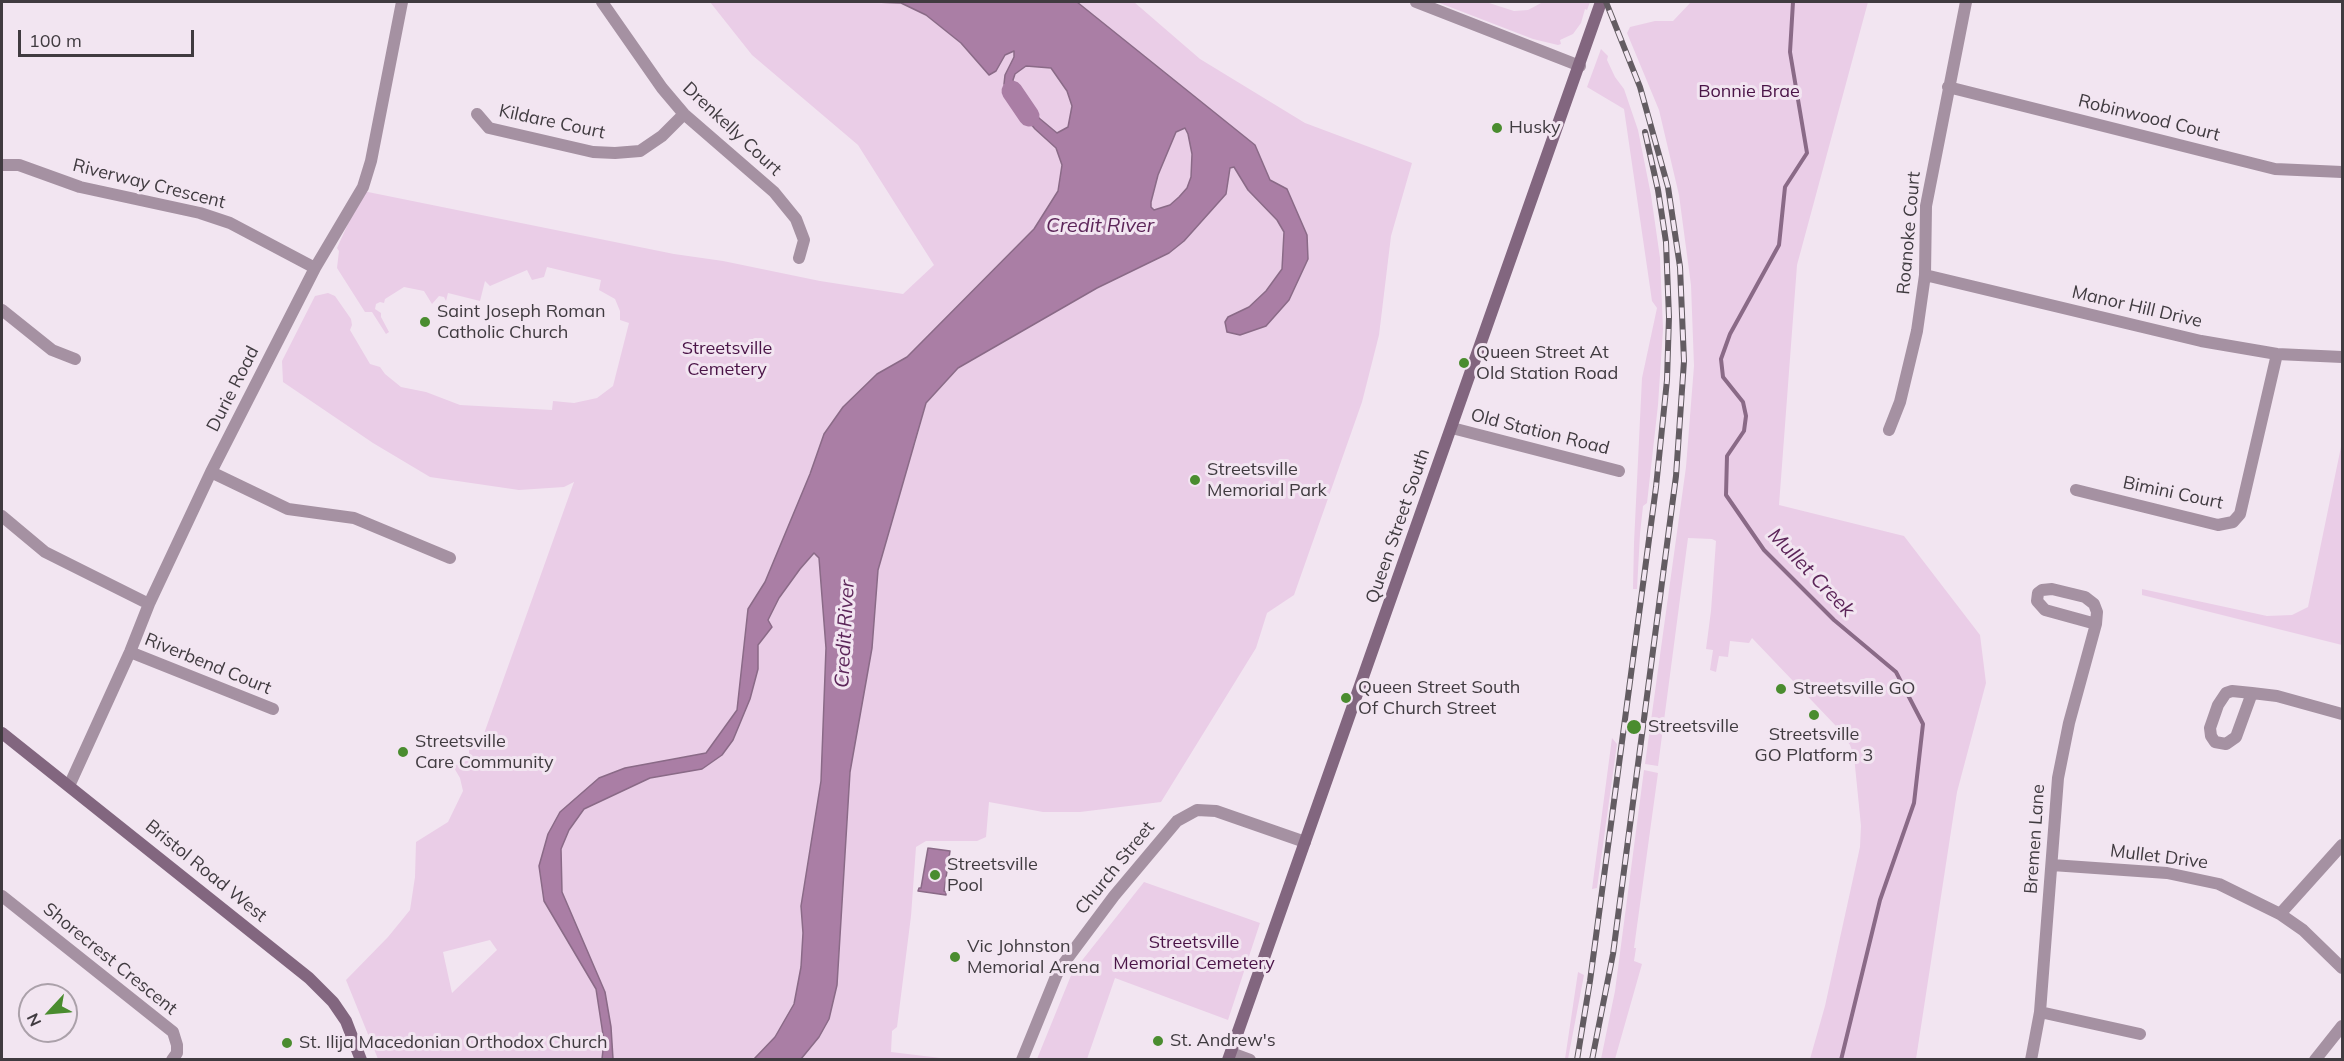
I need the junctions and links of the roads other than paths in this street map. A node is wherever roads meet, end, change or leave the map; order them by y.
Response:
1 (402, 2) edge
2 (602, 2) edge
3 (1416, 2) edge
4 (1966, 2) edge
5 (1600, 3) edge
6 (1580, 66) junction
7 (1948, 87) junction
8 (477, 114) dead end
9 (684, 114) junction
10 (2, 165) edge
11 (2343, 172) edge
12 (799, 258) dead end
13 (315, 268) junction
14 (1925, 275) junction
15 (2, 310) edge
16 (2277, 354) junction
17 (2343, 357) edge
18 (75, 359) dead end
19 (1452, 428) junction
20 (1889, 430) dead end
21 (1618, 471) dead end
22 (211, 472) junction
23 (2076, 490) dead end
24 (2, 516) edge
25 (450, 558) dead end
26 (149, 604) junction
27 (2096, 624) junction
28 (130, 651) junction
29 (2252, 693) junction
30 (273, 709) dead end
31 (2343, 714) edge
32 (2, 733) edge
33 (69, 786) junction
34 (1305, 842) junction
35 (2343, 845) edge
36 (2052, 865) junction
37 (2, 896) edge
38 (2280, 914) junction
39 (2343, 968) edge
40 (2040, 1012) junction
41 (2343, 1026) edge
42 (2140, 1034) dead end
43 (1230, 1056) edge
44 (172, 1059) edge
45 (362, 1059) edge
46 (1022, 1059) edge
47 (1250, 1059) edge
48 (2031, 1059) edge
49 (2315, 1059) edge

1 - 13 street, Durie Road
2 - 9 street, Drenkelly Court
3 - 6 street
4 - 7 street, Roanoke Court
5 - 6 main road, Queen Street South
6 - 19 main road, Queen Street South
7 - 11 street, Robinwood Court
7 - 14 street, Roanoke Court
8 - 9 street, Kildare Court
9 - 12 street, Drenkelly Court
10 - 13 street, Riverway Crescent
13 - 22 street, Durie Road
14 - 16 street, Manor Hill Drive
14 - 20 street, Roanoke Court
15 - 18 street
16 - 17 street, Manor Hill Drive
16 - 23 street, Bimini Court
19 - 21 street, Old Station Road
19 - 34 main road, Queen Street South
22 - 25 street
22 - 26 street, Durie Road
24 - 26 street
26 - 28 street, Durie Road
27 - 27 street
27 - 36 street, Bremen Lane
28 - 30 street, Riverbend Court
28 - 33 street, Durie Road
29 - 29 street
29 - 31 street
32 - 33 main road, Bristol Road West
33 - 45 main road, Bristol Road West
34 - 43 main road, Queen Street South
34 - 46 street, Church Street
35 - 38 street
36 - 38 street, Mullet Drive
36 - 40 street, Bremen Lane
37 - 44 street, Shorecrest Crescent
38 - 39 street, Mullet Drive
40 - 42 street
40 - 48 street, Bremen Lane
41 - 49 street
43 - 47 street

